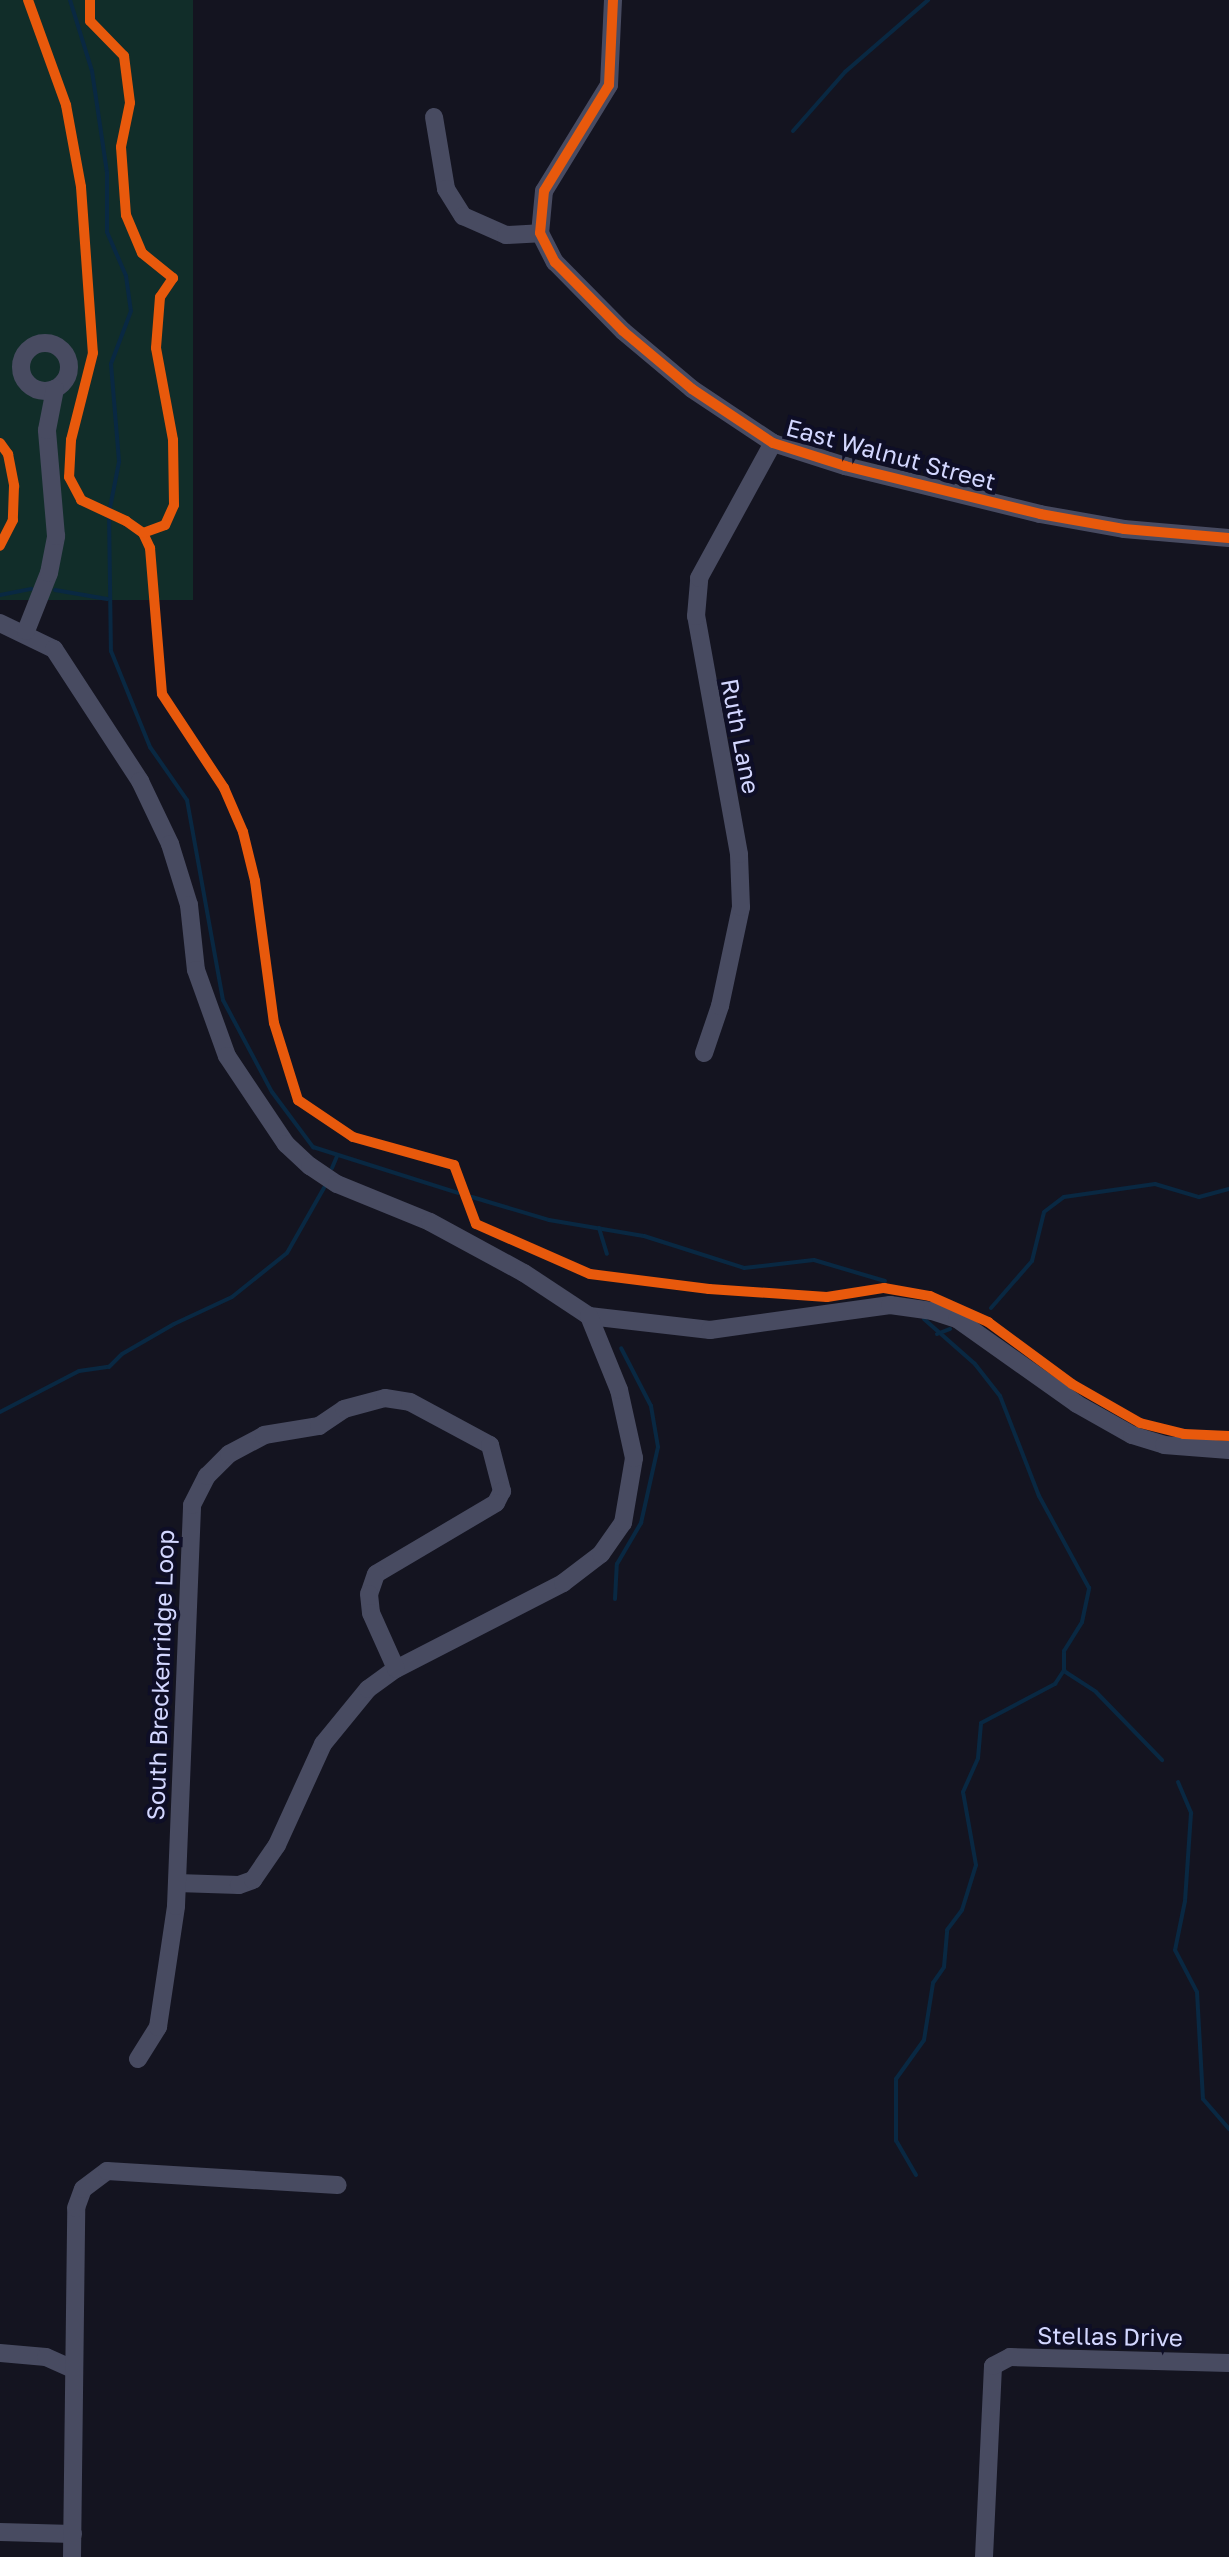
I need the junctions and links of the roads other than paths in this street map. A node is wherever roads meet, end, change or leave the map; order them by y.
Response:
1 (613, 0) edge
2 (434, 117) dead end
3 (540, 233) junction
4 (55, 389) dead end
5 (773, 443) junction
6 (1229, 538) edge
7 (0, 623) edge
8 (26, 631) junction
9 (704, 1053) dead end
10 (589, 1316) junction
11 (1229, 1450) edge
12 (396, 1669) junction
13 (177, 1883) junction
14 (138, 2059) dead end
15 (338, 2185) dead end
16 (0, 2353) edge
17 (1229, 2363) edge
18 (73, 2369) junction
19 (0, 2532) edge
20 (73, 2534) junction
21 (72, 2557) edge
22 (984, 2557) edge

1 - 3 street
2 - 3 street
3 - 5 street, East Walnut Street
4 - 8 street
5 - 6 street, East Walnut Street
5 - 9 street, Ruth Lane
7 - 8 street
8 - 10 street
10 - 11 street
10 - 12 street
12 - 13 street
12 - 13 street, South Breckenridge Loop
13 - 14 street, South Breckenridge Loop
15 - 18 street
16 - 18 street
17 - 22 street, Stellas Drive
18 - 20 street
19 - 20 street
20 - 21 street

